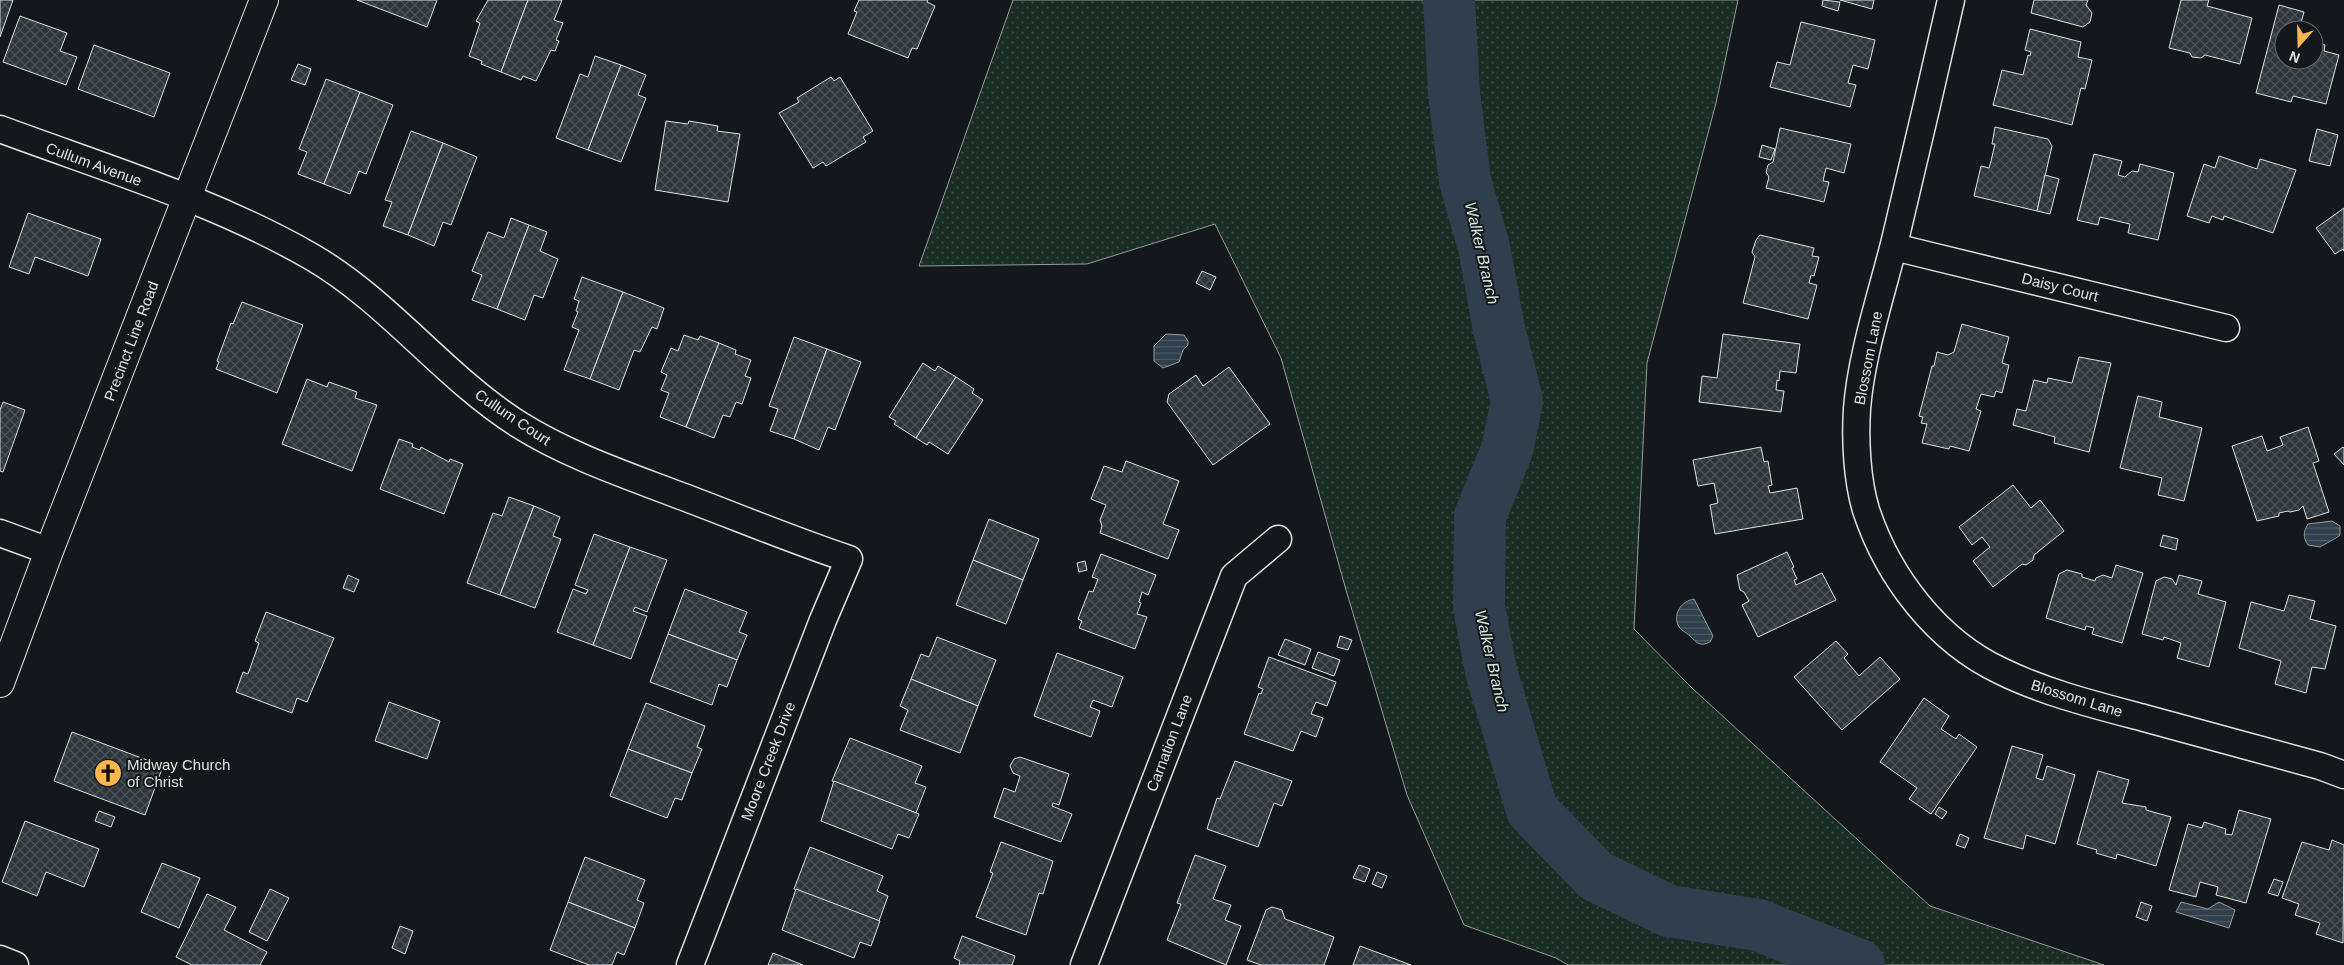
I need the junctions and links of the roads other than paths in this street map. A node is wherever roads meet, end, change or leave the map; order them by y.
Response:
1 (264, 0) edge
2 (1951, 0) edge
3 (0, 129) edge
4 (187, 198) junction
5 (1894, 246) junction
6 (2226, 328) dead end
7 (0, 533) edge
8 (1278, 539) dead end
9 (49, 551) junction
10 (849, 559) joint
11 (0, 683) edge
12 (2344, 775) edge
13 (0, 959) edge
14 (15, 965) edge
15 (690, 965) edge
16 (1084, 965) edge

1 - 4 main road, Precinct Line Road
2 - 5 street, Blossom Lane
3 - 4 street, Cullum Avenue
4 - 9 main road, Precinct Line Road
4 - 10 street, Cullum Court
5 - 6 street, Daisy Court
5 - 12 street, Blossom Lane
7 - 9 street
8 - 16 street, Carnation Lane
9 - 11 main road, Precinct Line Road
10 - 15 street, Moore Creek Drive
13 - 14 street

